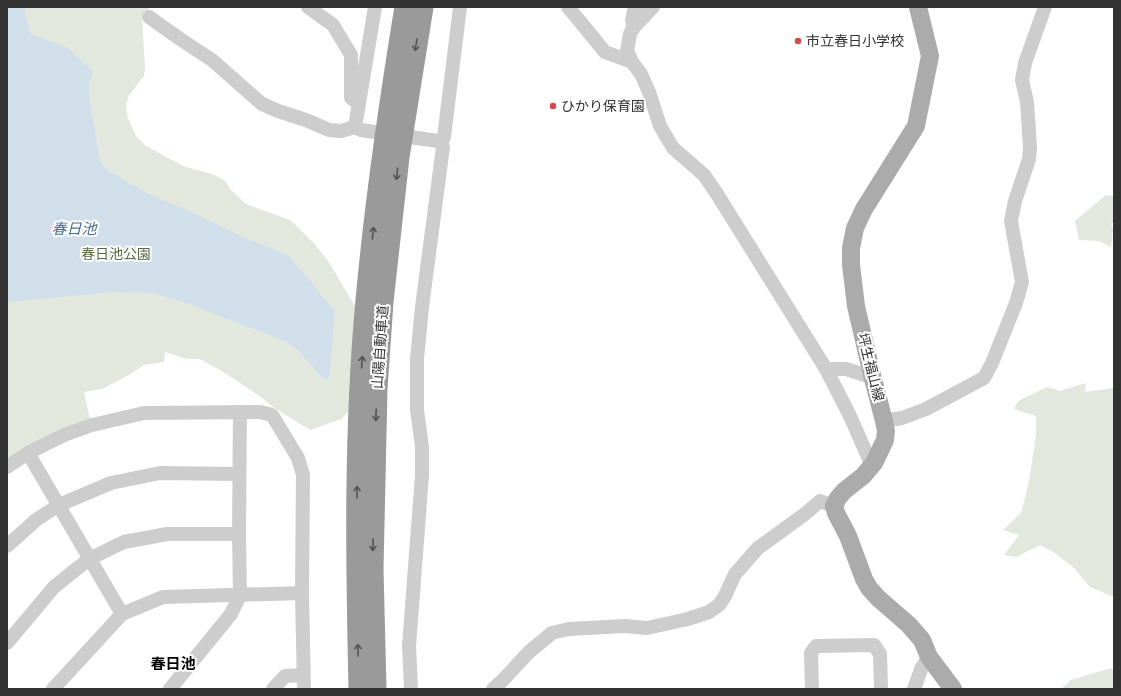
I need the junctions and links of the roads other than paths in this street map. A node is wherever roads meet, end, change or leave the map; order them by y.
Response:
1 (308, 7) edge
2 (375, 7) edge
3 (405, 7) edge
4 (423, 7) edge
5 (460, 7) edge
6 (568, 7) edge
7 (635, 7) edge
8 (653, 7) edge
9 (918, 7) edge
10 (1045, 7) edge
11 (149, 16) dead end
12 (633, 28) junction
13 (632, 62) junction
14 (359, 104) junction
15 (358, 129) junction
16 (439, 142) junction
17 (826, 369) junction
18 (872, 375) junction
19 (240, 412) junction
20 (884, 422) junction
21 (28, 453) junction
22 (874, 463) junction
23 (7, 467) edge
24 (239, 474) junction
25 (59, 505) junction
26 (834, 506) junction
27 (239, 534) junction
28 (7, 546) edge
29 (89, 559) junction
30 (302, 593) junction
31 (240, 595) junction
32 (122, 614) junction
33 (7, 643) edge
34 (929, 657) junction
35 (304, 682) edge
36 (53, 689) edge
37 (170, 689) edge
38 (273, 689) edge
39 (359, 689) edge
40 (376, 689) edge
41 (411, 689) edge
42 (493, 689) edge
43 (812, 689) edge
44 (881, 689) edge
45 (914, 689) edge
46 (953, 689) edge

1 - 14 street
2 - 14 street
39 -> 3 highway, 山陽自動車道
4 -> 40 highway, 山陽自動車道
5 - 16 street
6 - 13 street
7 - 12 street
8 - 12 street
9 - 18 main road, 坪生福山線
10 - 20 street
11 - 15 street
12 - 13 street
13 - 17 street
14 - 15 street
15 - 16 street
16 - 41 street
17 - 18 street
17 - 22 street
18 - 20 main road, 坪生福山線
19 - 21 street
19 - 24 street
19 - 30 street
20 - 22 main road, 坪生福山線
21 - 23 street
21 - 25 street
22 - 26 main road, 坪生福山線
24 - 25 street
24 - 27 street
25 - 28 street
25 - 29 street
26 - 34 main road
26 - 42 street
27 - 29 street
27 - 31 street
29 - 32 street
29 - 33 street
30 - 31 street
30 - 35 street
31 - 32 street
31 - 37 street
32 - 36 street
34 - 45 street
34 - 46 main road
35 - 38 street
43 - 44 street

